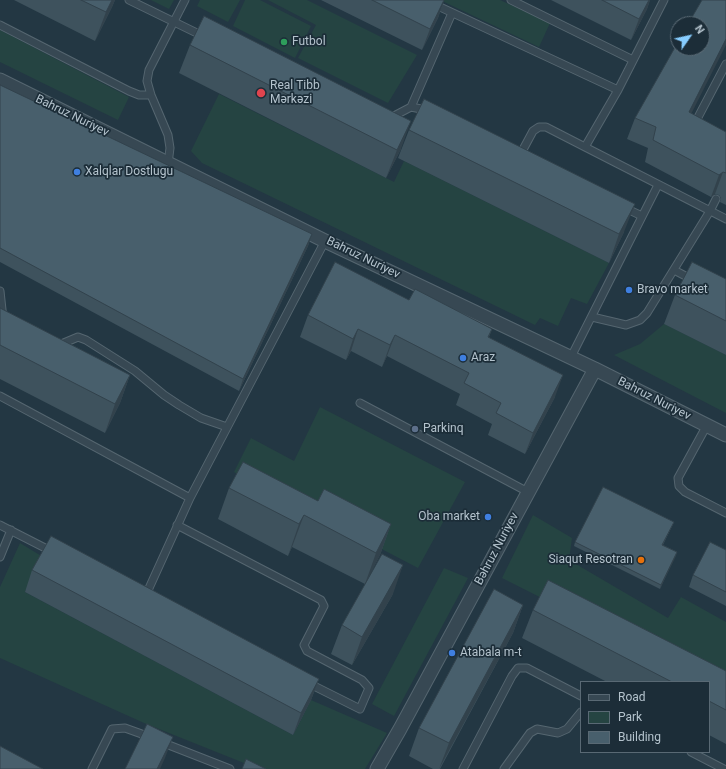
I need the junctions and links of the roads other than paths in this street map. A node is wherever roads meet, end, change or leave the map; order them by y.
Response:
1 (129, 0) edge
2 (184, 0) edge
3 (425, 0) edge
4 (511, 0) edge
5 (664, 0) edge
6 (452, 13) junction
7 (174, 22) junction
8 (0, 25) edge
9 (210, 39) edge
10 (633, 60) junction
11 (726, 64) edge
12 (0, 80) edge
13 (618, 90) junction
14 (151, 95) junction
15 (411, 107) junction
16 (435, 116) edge
17 (380, 120) edge
18 (695, 123) edge
19 (585, 147) junction
20 (519, 157) edge
21 (168, 164) junction
22 (658, 185) junction
23 (716, 199) dead end
24 (615, 203) edge
25 (710, 211) junction
26 (642, 216) junction
27 (726, 219) edge
28 (326, 240) junction
29 (674, 270) junction
30 (700, 283) edge
31 (0, 291) edge
32 (592, 317) junction
33 (10, 324) edge
34 (54, 347) edge
35 (571, 357) junction
36 (595, 369) junction
37 (0, 396) edge
38 (360, 403) dead end
39 (707, 425) junction
40 (227, 426) junction
41 (726, 435) edge
42 (528, 492) junction
43 (190, 498) junction
44 (726, 512) edge
45 (0, 525) edge
46 (177, 525) junction
47 (11, 530) junction
48 (60, 556) edge
49 (0, 557) edge
50 (137, 595) edge
51 (144, 599) junction
52 (151, 602) edge
53 (304, 680) edge
54 (580, 695) edge
55 (580, 713) edge
56 (693, 753) edge
57 (227, 768) edge
58 (380, 768) edge
59 (92, 769) edge
60 (463, 769) edge
61 (504, 769) edge
62 (724, 769) edge

1 - 7 lane
2 - 7 lane
3 - 6 lane
4 - 10 lane
5 - 10 lane
6 - 13 lane
6 - 15 lane
7 - 9 lane
7 - 14 lane
8 - 14 lane
10 - 13 lane
11 - 18 lane
12 - 21 street, Bahruz Nuriyev
13 - 19 lane
14 - 21 lane
15 - 16 lane
15 - 17 lane
19 - 20 lane
19 - 22 lane
21 - 28 street, Bahruz Nuriyev
22 - 25 lane
22 - 26 lane
23 - 25 lane
24 - 26 lane
25 - 27 lane
25 - 29 lane
26 - 32 lane
28 - 35 street, Bahruz Nuriyev
28 - 40 lane
29 - 30 lane
29 - 32 lane
31 - 33 lane
32 - 35 lane
34 - 40 lane
35 - 36 street, Bahruz Nuriyev
36 - 39 street, Bahruz Nuriyev
36 - 42 street, Bəhruz Nuriyev
37 - 43 lane
38 - 42 lane
39 - 41 street, Bahruz Nuriyev
39 - 44 lane
40 - 43 lane
42 - 58 street, Bəhruz Nuriyev
43 - 46 lane
45 - 47 lane
46 - 51 lane
46 - 53 lane
47 - 48 lane
47 - 49 lane
50 - 51 lane
51 - 52 lane
54 - 60 lane
55 - 61 lane
56 - 62 lane
57 - 59 lane

